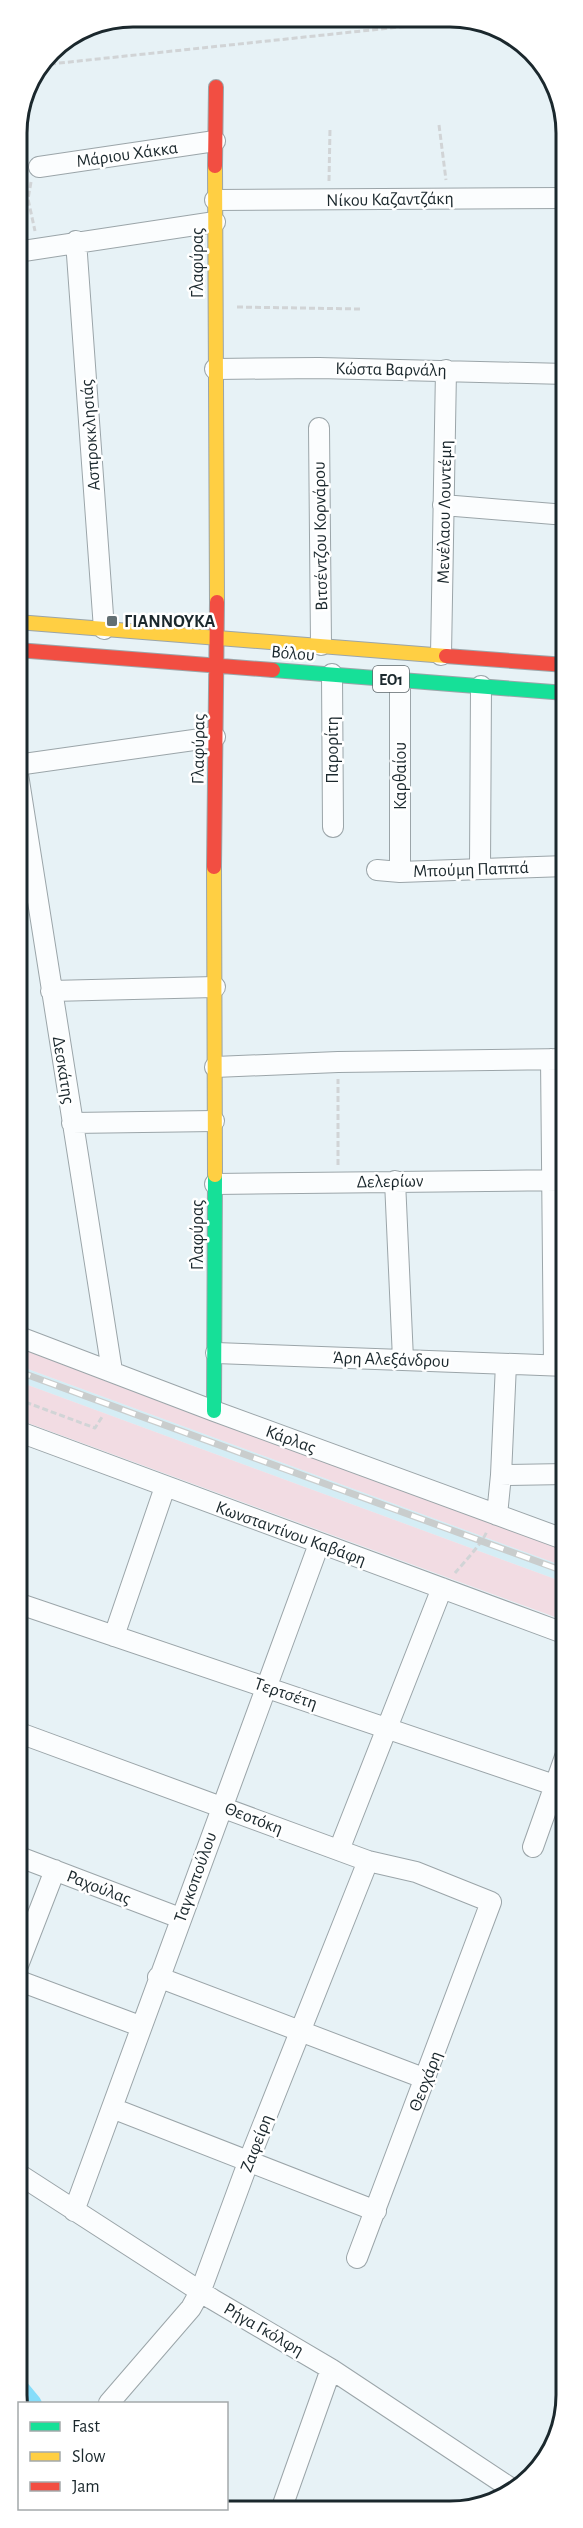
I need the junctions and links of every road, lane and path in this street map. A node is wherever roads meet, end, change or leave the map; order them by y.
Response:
1 (407, 27) edge
2 (53, 64) edge
3 (216, 87) dead end
4 (439, 125) dead end
5 (330, 129) dead end
6 (215, 141) junction
7 (39, 167) joint
8 (448, 198) junction
9 (556, 198) edge
10 (214, 200) junction
11 (329, 200) junction
12 (214, 222) junction
13 (76, 241) junction
14 (39, 248) junction
15 (27, 250) edge
16 (214, 306) junction
17 (361, 309) dead end
18 (216, 369) junction
19 (446, 370) junction
20 (556, 374) edge
21 (319, 428) dead end
22 (443, 505) junction
23 (556, 514) edge
24 (27, 623) edge
25 (104, 629) junction
26 (216, 637) junction
27 (321, 645) junction
28 (27, 651) edge
29 (441, 655) junction
30 (556, 664) edge
31 (217, 665) junction
32 (332, 674) junction
33 (400, 680) junction
34 (481, 686) junction
35 (556, 692) edge
36 (215, 737) junction
37 (27, 765) edge
38 (333, 827) dead end
39 (27, 832) edge
40 (556, 866) edge
41 (480, 869) junction
42 (377, 870) dead end
43 (400, 872) junction
44 (214, 987) junction
45 (51, 990) junction
46 (556, 1059) edge
47 (338, 1062) junction
48 (214, 1067) junction
49 (214, 1121) junction
50 (72, 1123) junction
51 (556, 1180) edge
52 (395, 1181) junction
53 (338, 1182) junction
54 (215, 1184) junction
55 (27, 1340) edge
56 (216, 1353) junction
57 (403, 1359) junction
58 (506, 1364) junction
59 (556, 1366) edge
60 (112, 1371) junction
61 (27, 1403) edge
62 (214, 1411) junction
63 (102, 1417) dead end
64 (27, 1435) edge
65 (556, 1474) edge
66 (501, 1476) junction
67 (165, 1487) junction
68 (497, 1515) junction
69 (556, 1536) edge
70 (319, 1544) junction
71 (442, 1588) junction
72 (27, 1606) edge
73 (556, 1630) edge
74 (114, 1636) junction
75 (267, 1686) junction
76 (389, 1728) junction
77 (27, 1736) edge
78 (556, 1780) edge
79 (554, 1785) junction
80 (222, 1806) junction
81 (533, 1847) dead end
82 (339, 1850) junction
83 (27, 1860) edge
84 (368, 1861) junction
85 (55, 1870) junction
86 (491, 1902) joint
87 (180, 1917) junction
88 (27, 1942) edge
89 (158, 1977) junction
90 (27, 1984) edge
91 (140, 2026) junction
92 (299, 2031) junction
93 (426, 2079) junction
94 (112, 2108) junction
95 (249, 2160) junction
96 (27, 2180) edge
97 (74, 2211) junction
98 (376, 2211) junction
99 (357, 2258) dead end
100 (201, 2290) junction
101 (331, 2368) junction
102 (110, 2402) edge
103 (506, 2485) edge
104 (284, 2501) edge

1 - 2 path
3 - 6 street, Γλαφύρας
4 - 8 path
5 - 11 path
6 - 7 street, Μάριου Χάκκα
6 - 10 street, Γλαφύρας
7 - 14 path
8 - 9 street, Νίκου Καζαντζάκη
8 - 11 street, Νίκου Καζαντζάκη
10 - 11 street, Νίκου Καζαντζάκη
10 - 12 street, Γλαφύρας
12 - 13 street
12 - 16 street, Γλαφύρας
13 - 14 street
13 - 25 street, Ασπροκκλησιάς
14 - 15 street
16 - 17 path
16 - 18 street, Γλαφύρας
18 - 19 street, Κώστα Βαρνάλη
18 - 26 street, Γλαφύρας
19 - 20 street, Κώστα Βαρνάλη
19 - 22 street, Μενέλαου Λουντέμη
21 - 27 street, Βιτσέντζου Κορνάρου
22 - 23 street
22 - 29 street, Μενέλαου Λουντέμη
24 - 25 street, Βόλου / ΕΟ1
25 - 26 street, Βόλου / ΕΟ1
26 - 27 street, Βόλου / ΕΟ1
26 - 31 street, Γλαφύρας
27 - 29 street, Βόλου / ΕΟ1
28 - 31 street, Βόλου / ΕΟ1
29 - 30 street, Βόλου / ΕΟ1
31 - 32 street, Βόλου / ΕΟ1
31 - 36 street, Γλαφύρας
32 - 33 street, Βόλου / ΕΟ1
32 - 38 street, Παρορίτη
33 - 34 street, Βόλου / ΕΟ1
33 - 43 street, Καρθαίου
34 - 35 street, Βόλου / ΕΟ1
34 - 41 street
36 - 37 street
36 - 44 street, Γλαφύρας
39 - 45 street, Δεσκάτης
40 - 41 street, Μπούμη Παππά
41 - 43 street, Μπούμη Παππά
42 - 43 street, Μπούμη Παππά
44 - 45 street
44 - 48 street, Γλαφύρας
45 - 50 street, Δεσκάτης
46 - 47 street
47 - 48 street
47 - 53 path
48 - 49 street, Γλαφύρας
49 - 50 street
49 - 54 street, Γλαφύρας
50 - 60 street, Δεσκάτης
51 - 52 street, Δελερίων
52 - 53 street, Δελερίων
52 - 57 street
53 - 54 street, Δελερίων
54 - 56 street, Γλαφύρας
55 - 60 street, Κάρλας
56 - 57 street, Άρη Αλεξάνδρου
56 - 62 street, Γλαφύρας
57 - 58 street, Άρη Αλεξάνδρου
58 - 59 street, Άρη Αλεξάνδρου
58 - 66 street
60 - 62 street, Κάρλας
61 - 63 path
62 - 68 street, Κάρλας
64 - 67 street, Κωνσταντίνου Καβάφη
65 - 66 street
66 - 68 street
67 - 70 street, Κωνσταντίνου Καβάφη
67 - 74 street
68 - 69 street, Κάρλας
68 - 71 path
70 - 71 street, Κωνσταντίνου Καβάφη
70 - 75 street, Ταγκοπούλου
71 - 73 street, Κωνσταντίνου Καβάφη
71 - 76 street
72 - 74 street, Τερτσέτη
74 - 75 street, Τερτσέτη
75 - 76 street, Τερτσέτη
75 - 80 street, Ταγκοπούλου
76 - 79 street, Τερτσέτη
76 - 82 street
77 - 80 street, Θεοτόκη
78 - 79 street
79 - 81 street
80 - 82 street, Θεοτόκη
80 - 87 street, Ταγκοπούλου
82 - 84 street, Θεοτόκη
83 - 85 street, Ραχούλας
84 - 86 street, Θεοτόκη
84 - 92 street, Ζαφείρη
85 - 87 street, Ραχούλας
85 - 88 street
86 - 93 street, Θεοχάρη
87 - 89 street, Ταγκοπούλου
89 - 91 street, Ταγκοπούλου
89 - 92 street
90 - 91 street
91 - 94 street, Ταγκοπούλου
92 - 93 street
92 - 95 street, Ζαφείρη
93 - 98 street, Θεοχάρη
94 - 95 street
94 - 97 street, Ταγκοπούλου
95 - 98 street
95 - 100 street, Ζαφείρη
96 - 97 street, Ρήγα Γκόλφη
97 - 100 street, Ρήγα Γκόλφη
98 - 99 street, Θεοχάρη
100 - 101 street, Ρήγα Γκόλφη
100 - 102 street, Ζαφείρη
101 - 103 street, Ρήγα Γκόλφη
101 - 104 street

